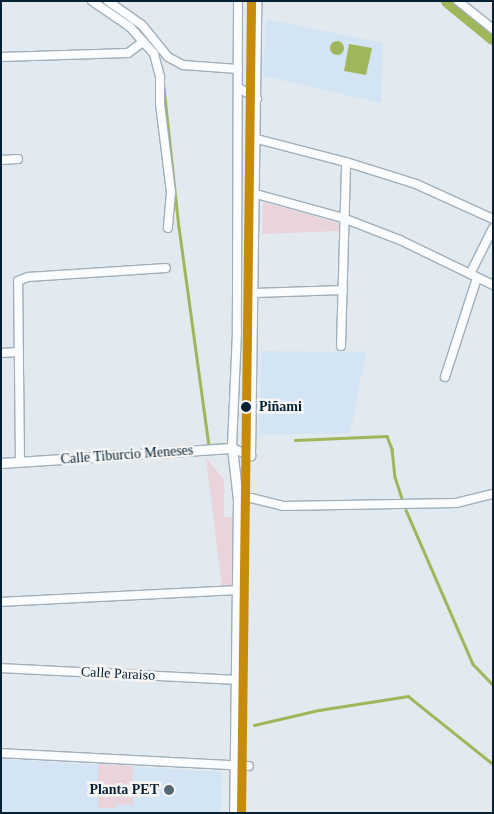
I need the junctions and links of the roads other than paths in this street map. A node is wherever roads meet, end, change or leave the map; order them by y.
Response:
1 (92, 1) edge
2 (108, 1) edge
3 (238, 1) edge
4 (257, 1) edge
5 (458, 1) edge
6 (116, 4) edge
7 (493, 29) edge
8 (143, 42) junction
9 (1, 57) edge
10 (238, 69) junction
11 (239, 88) junction
12 (257, 99) junction
13 (257, 139) junction
14 (1, 160) edge
15 (18, 160) dead end
16 (346, 162) junction
17 (256, 194) junction
18 (343, 218) junction
19 (493, 219) edge
20 (168, 228) dead end
21 (493, 228) edge
22 (166, 268) dead end
23 (474, 276) junction
24 (493, 285) edge
25 (343, 290) junction
26 (255, 293) junction
27 (341, 346) dead end
28 (19, 352) junction
29 (1, 353) edge
30 (445, 378) dead end
31 (232, 448) junction
32 (20, 462) junction
33 (1, 463) edge
34 (493, 494) edge
35 (251, 498) dead end
36 (235, 590) junction
37 (1, 602) edge
38 (1, 668) edge
39 (235, 680) junction
40 (1, 753) edge
41 (235, 766) junction
42 (249, 766) dead end
43 (234, 813) edge

1 - 8 street
2 - 6 street
3 - 10 street
4 - 12 street
5 - 7 street
6 - 10 street
8 - 9 street
8 - 20 street
10 - 11 street
11 - 12 street
11 - 31 street
12 - 13 street
13 - 16 street
13 - 17 street
14 - 15 street
16 - 18 street
16 - 19 street
17 - 18 street
17 - 26 street
18 - 23 street
18 - 25 street
21 - 23 street
22 - 28 street
23 - 24 street
23 - 30 street
25 - 26 street
25 - 27 street
26 - 31 street, Calle Tiburcio Meneses
28 - 29 street
28 - 32 street
31 - 32 street, Calle Tiburcio Meneses
31 - 36 street
32 - 33 street, Calle Tiburcio Meneses
34 - 35 street
36 - 37 street
36 - 39 street
38 - 39 street, Calle Paraiso
39 - 41 street
40 - 41 street
41 - 42 street
41 - 43 street

